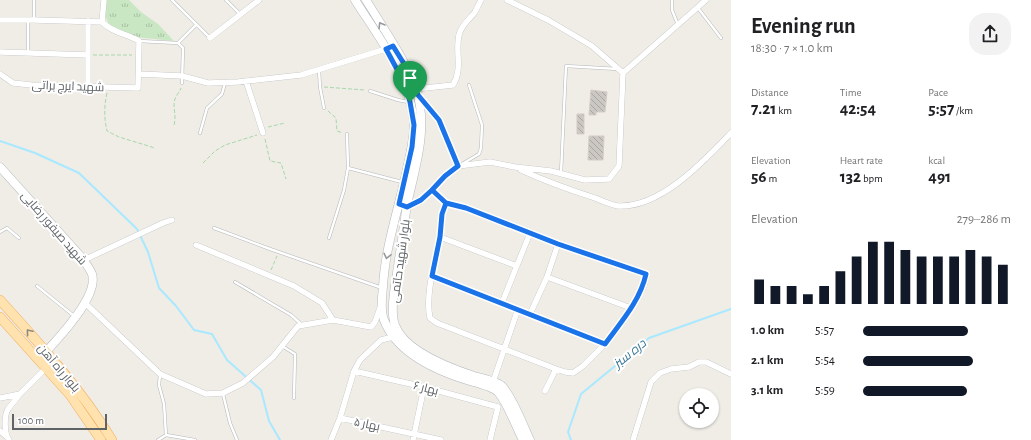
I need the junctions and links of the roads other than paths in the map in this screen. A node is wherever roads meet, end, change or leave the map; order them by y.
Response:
1 (34, 0) edge
2 (104, 0) edge
3 (172, 0) edge
4 (226, 0) edge
5 (259, 0) edge
6 (355, 0) edge
7 (366, 0) edge
8 (480, 0) edge
9 (507, 0) edge
10 (672, 0) edge
11 (706, 0) edge
12 (698, 7) junction
13 (240, 15) junction
14 (0, 20) edge
15 (31, 20) junction
16 (88, 21) junction
17 (102, 22) junction
18 (196, 25) junction
19 (678, 25) junction
20 (210, 38) joint
21 (721, 38) dead end
22 (139, 41) junction
23 (178, 43) junction
24 (390, 47) junction
25 (0, 52) edge
26 (28, 53) junction
27 (88, 55) junction
28 (319, 70) junction
29 (620, 71) junction
30 (0, 74) edge
31 (138, 74) junction
32 (182, 76) junction
33 (246, 81) junction
34 (182, 83) road end
35 (226, 83) junction
36 (469, 85) dead end
37 (88, 86) junction
38 (370, 91) road end
39 (417, 92) junction
40 (410, 102) junction
41 (324, 108) road end
42 (262, 130) road end
43 (200, 133) dead end
44 (731, 133) edge
45 (347, 134) road end
46 (458, 166) junction
47 (0, 167) edge
48 (515, 167) junction
49 (348, 168) junction
50 (561, 174) junction
51 (405, 183) junction
52 (432, 190) junction
53 (403, 206) junction
54 (172, 220) dead end
55 (214, 228) dead end
56 (0, 232) edge
57 (530, 233) junction
58 (19, 238) dead end
59 (329, 238) dead end
60 (558, 244) junction
61 (196, 245) dead end
62 (84, 260) junction
63 (517, 266) junction
64 (432, 276) junction
65 (547, 277) junction
66 (235, 282) dead end
67 (37, 286) dead end
68 (382, 288) junction
69 (0, 300) edge
70 (502, 303) junction
71 (85, 304) junction
72 (382, 304) junction
73 (631, 308) junction
74 (518, 309) junction
75 (530, 314) junction
76 (0, 317) edge
77 (76, 317) junction
78 (333, 320) junction
79 (302, 325) junction
80 (393, 336) junction
81 (605, 344) junction
82 (282, 346) junction
83 (504, 348) junction
84 (46, 352) junction
85 (46, 368) junction
86 (556, 369) junction
87 (354, 371) junction
88 (160, 374) junction
89 (731, 374) edge
90 (493, 382) junction
91 (424, 387) junction
92 (546, 391) dead end
93 (223, 393) junction
94 (20, 394) junction
95 (0, 398) edge
96 (294, 398) dead end
97 (501, 405) junction
98 (340, 418) junction
99 (0, 431) edge
100 (166, 435) junction
101 (414, 437) edge
102 (8, 438) edge
103 (101, 440) edge
104 (112, 440) edge
105 (158, 440) edge
106 (195, 440) edge
107 (237, 440) edge
108 (331, 440) edge
109 (441, 440) edge
110 (490, 440) edge
111 (523, 440) edge
112 (530, 440) edge
113 (633, 440) edge

1 - 15 lane
2 - 17 street
3 - 18 lane
4 - 13 lane
5 - 13 street
6 - 24 main road, بلوار شهید حاتمی
24 -> 7 main road, بلوار شهید حاتمی
8 - 39 street
9 - 29 street
10 - 19 lane
11 - 12 street
12 - 19 street
12 - 21 lane
13 - 20 street
14 - 15 street
15 - 16 street
15 - 26 lane
16 - 17 street
16 - 27 street
17 - 22 street
18 - 20 lane
18 - 23 lane
19 - 29 street
22 - 23 lane
22 - 31 street
23 - 32 lane
24 - 28 street
24 - 39 main road, بلوار شهید حاتمی
24 - 40 main road, بلوار شهید حاتمی
25 - 26 street
26 - 27 street
27 - 37 street
28 - 33 street
28 - 41 lane
29 - 50 street
29 - 50 lane
30 - 37 street, شهید ایرج براتی
31 - 32 street
31 - 37 street, شهید ایرج براتی
32 - 34 lane
32 - 35 street
33 - 35 street
33 - 42 street
35 - 43 lane
36 - 46 lane
38 - 40 lane
39 - 46 lane
39 - 53 main road, بلوار شهید حاتمی
40 - 51 main road, بلوار شهید حاتمی
44 - 48 street
45 - 49 lane
46 - 48 street
46 - 52 street
47 - 62 main road, شهید صیفور رضایی
48 - 50 street
49 - 51 lane
49 - 59 lane
51 - 53 main road, بلوار شهید حاتمی
52 - 53 street
52 - 57 street
53 -> 68 main road, بلوار شهید حاتمی
53 - 90 main road, بلوار شهید حاتمی
54 - 62 street
55 - 68 lane
56 - 58 lane
57 - 60 street
57 - 63 street
60 - 65 street
60 - 73 street
61 - 78 street
62 - 71 main road, شهید صیفور رضایی
63 - 64 street
63 - 70 street
64 - 70 street
64 - 83 street
65 - 73 street
65 - 75 street
66 - 79 lane
67 - 77 lane
68 - 72 main road, بلوار شهید حاتمی
84 -> 69 main road, بلوار راه آهن
70 - 74 street
71 - 77 main road, شهید صیفور رضایی
71 - 88 street
72 - 78 street
72 - 80 main road, بلوار شهید حاتمی
73 - 81 street
74 - 75 street
74 - 83 street
75 - 81 street
76 - 85 main road, بلوار راه آهن
77 - 84 main road, شهید صیفور رضایی
78 - 79 street
79 - 82 street
80 - 87 street
80 - 97 main road, بلوار شهید حاتمی
81 - 86 street
82 - 93 street
82 - 96 lane
83 - 86 street
83 - 90 street
84 - 104 main road, بلوار راه آهن
85 - 94 street
85 - 103 main road, بلوار راه آهن
86 - 92 street
87 - 91 street, بهار ۶
87 - 98 street
88 - 93 street
88 - 100 lane
89 - 113 street
90 - 112 main road, بلوار شهید حاتمی
91 - 97 street, بهار ۶
91 - 101 street
93 - 107 lane
94 - 95 street
94 - 102 street
97 - 110 street
97 - 111 main road, بلوار شهید حاتمی
98 - 101 street, بهار ۵
98 - 108 street
99 - 102 street
100 - 105 lane
100 - 106 lane
101 - 109 street, بهار ۵

